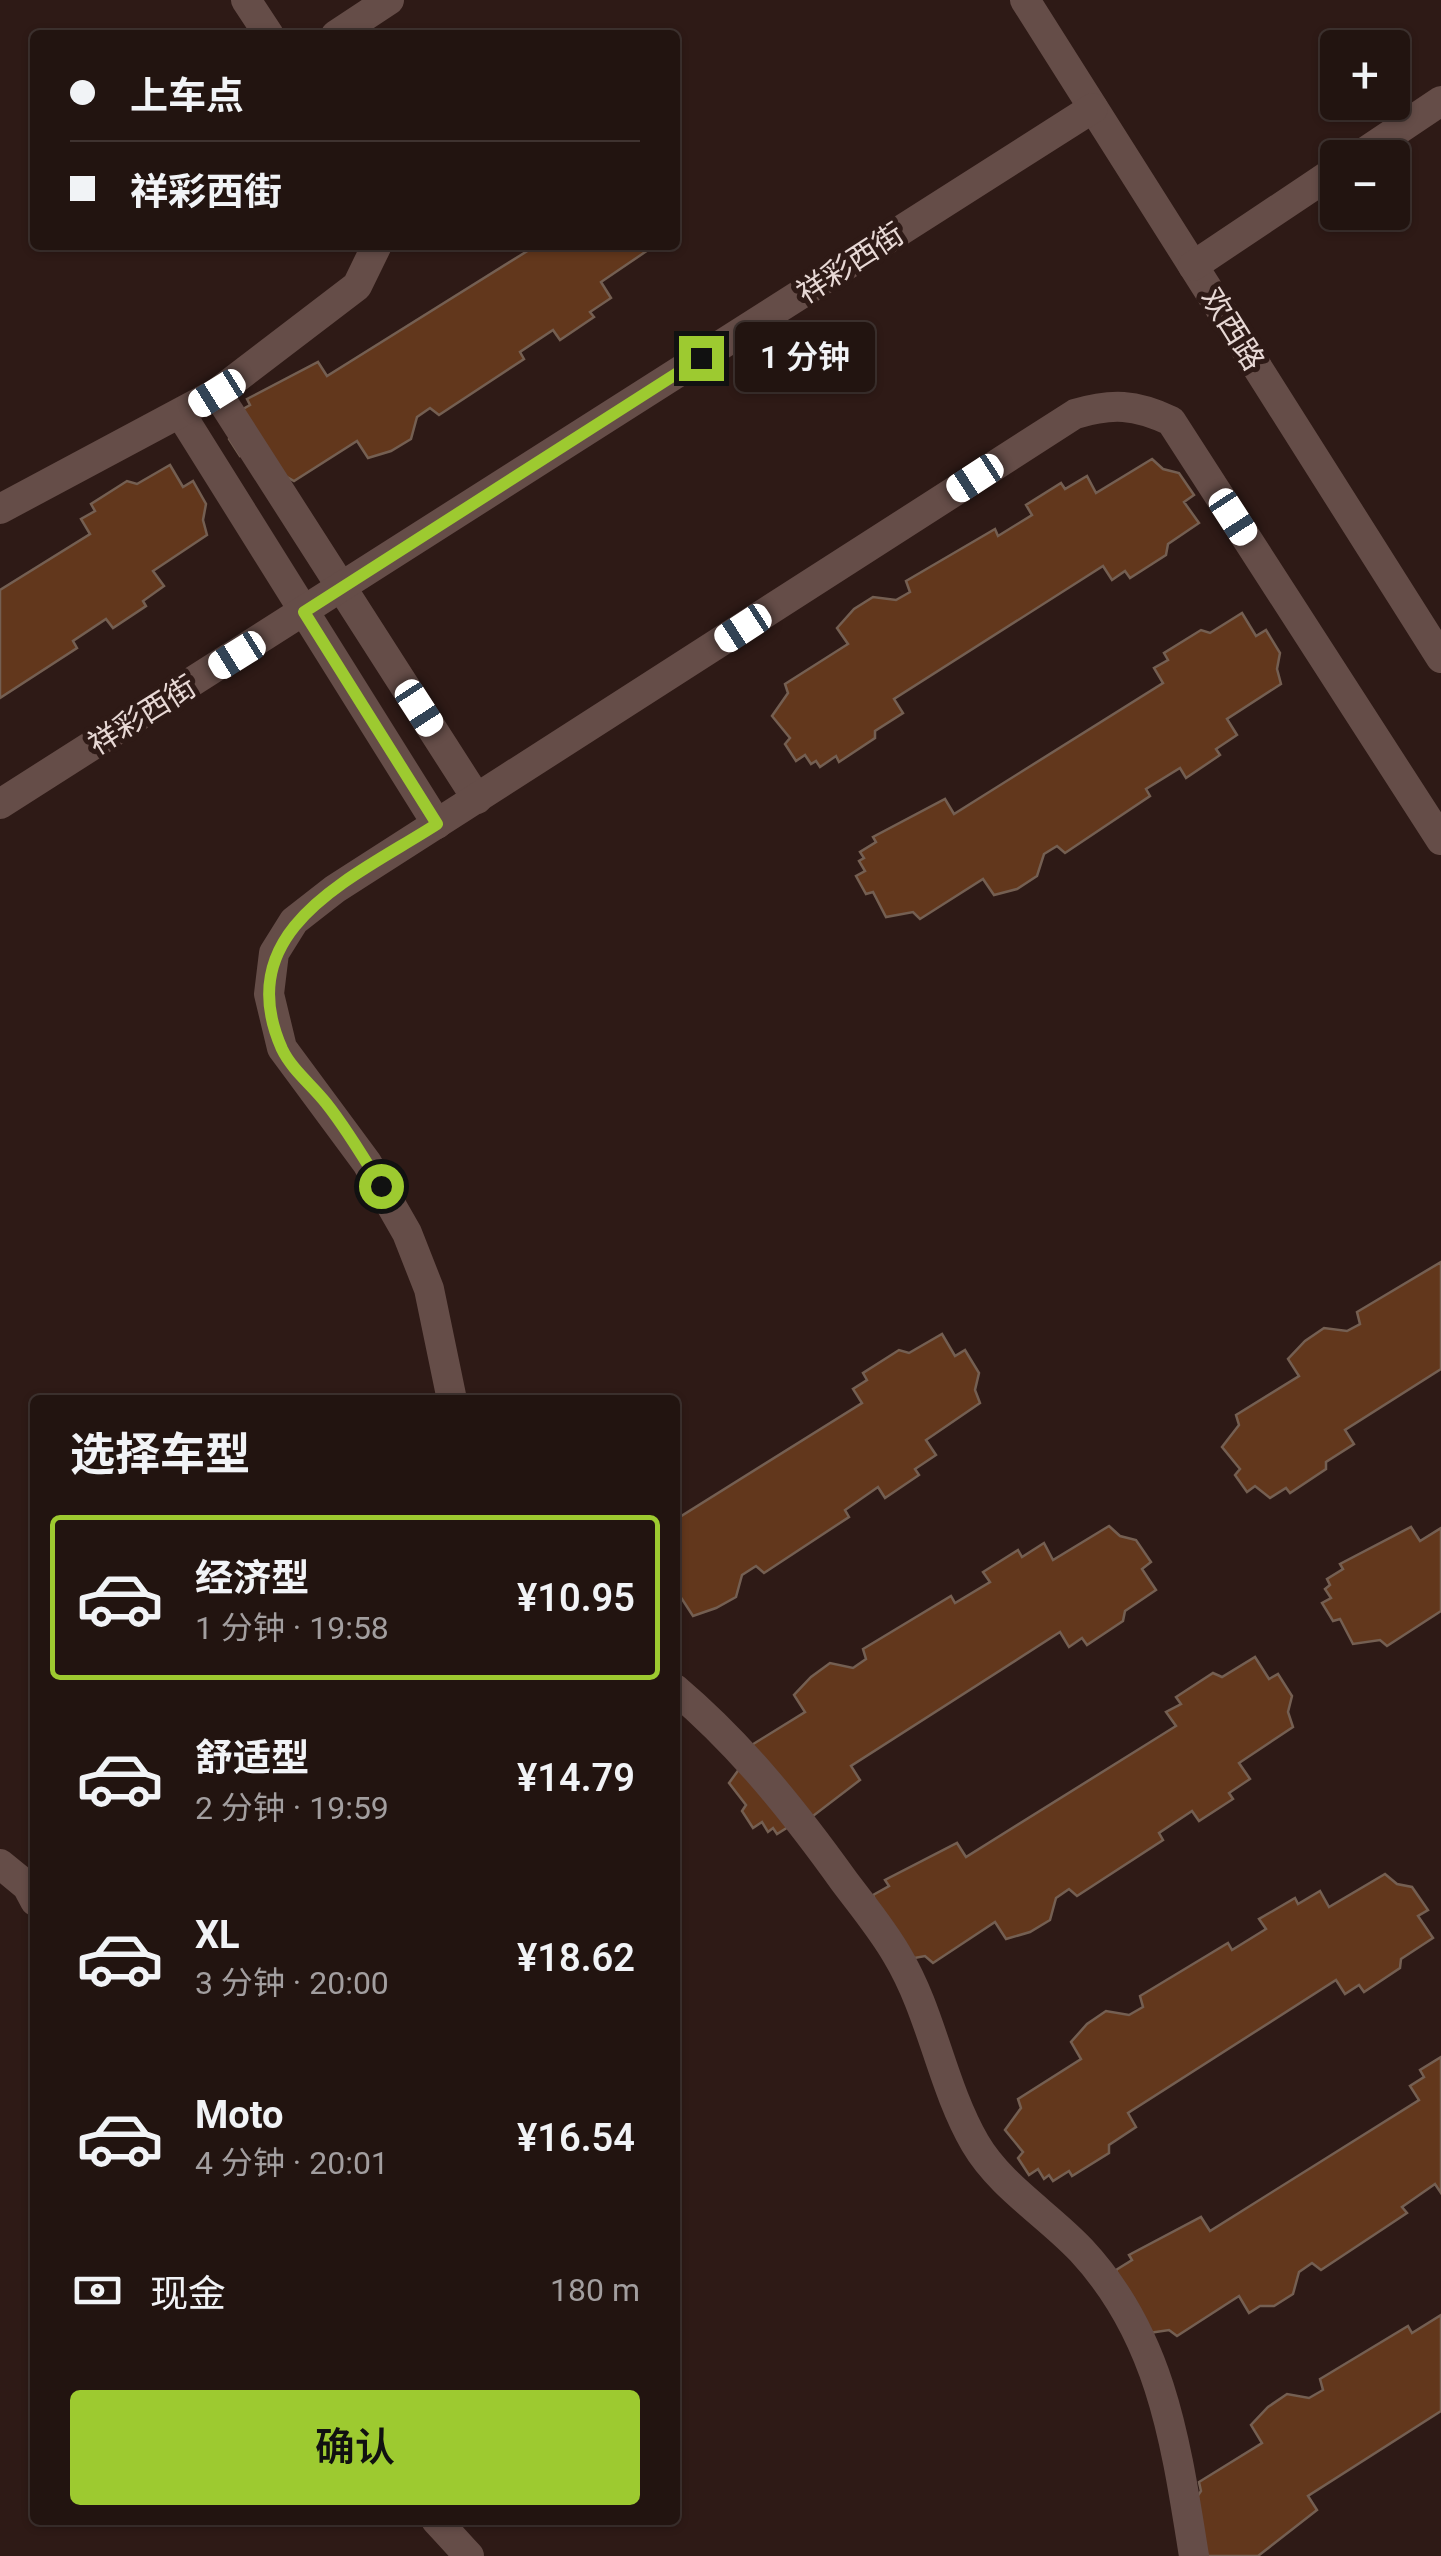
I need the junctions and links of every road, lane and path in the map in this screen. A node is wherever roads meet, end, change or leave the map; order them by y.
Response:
1 (246, 0) edge
2 (390, 0) edge
3 (1024, 0) edge
4 (266, 30) edge
5 (344, 30) edge
6 (1441, 100) edge
7 (1093, 108) junction
8 (1382, 140) edge
9 (1320, 182) edge
10 (375, 250) edge
11 (1193, 266) junction
12 (217, 393) junction
13 (182, 416) junction
14 (0, 509) edge
15 (342, 588) junction
16 (304, 612) junction
17 (1441, 658) edge
18 (477, 799) junction
19 (0, 804) edge
20 (437, 824) junction
21 (1441, 840) edge
22 (451, 1395) edge
23 (680, 1693) edge
24 (0, 1864) edge
25 (30, 1893) edge
26 (441, 2525) edge
27 (469, 2556) edge
28 (1194, 2556) edge

1 - 4 street
2 - 5 street
3 - 7 street, 欢西路
6 - 8 street
7 - 11 street, 欢西路
7 - 15 street, 祥彩西街
9 - 11 street
10 - 12 street
11 - 17 street, 欢西路
12 - 13 street
12 - 15 street
13 - 14 street
13 - 16 street
15 - 16 street, 祥彩西街
15 - 18 street
16 - 19 street, 祥彩西街
16 - 20 street
18 - 20 street
18 - 21 street
20 - 22 street
23 - 28 street
24 - 25 street
26 - 27 street

